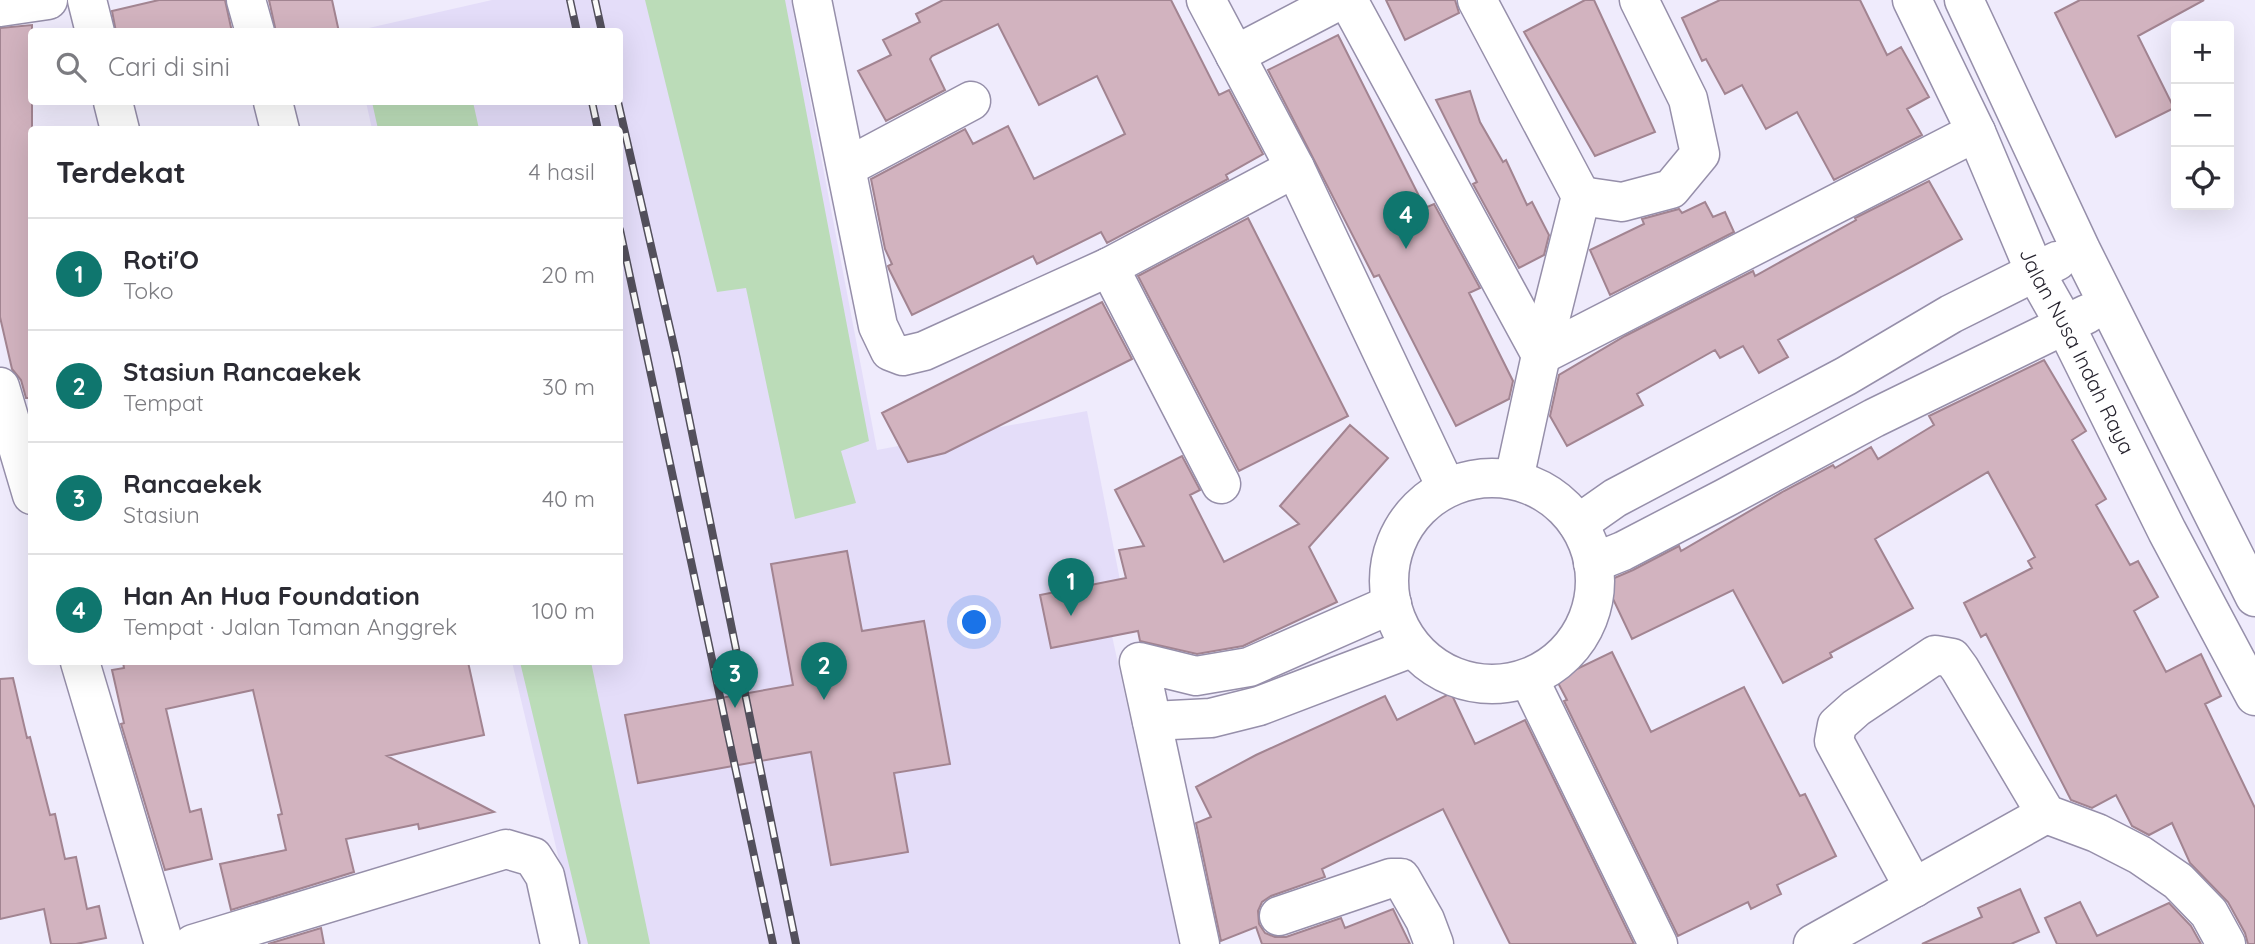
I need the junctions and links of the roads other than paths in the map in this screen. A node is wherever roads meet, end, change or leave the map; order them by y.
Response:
1 (48, 0) edge
2 (87, 0) edge
3 (246, 0) edge
4 (812, 0) edge
5 (1206, 0) edge
6 (1339, 0) edge
7 (1348, 0) edge
8 (1477, 0) edge
9 (1639, 0) edge
10 (1912, 0) edge
11 (1965, 0) edge
12 (0, 7) edge
13 (94, 28) edge
14 (254, 28) edge
15 (1235, 55) junction
16 (971, 101) dead end
17 (114, 105) edge
18 (274, 105) edge
19 (119, 126) edge
20 (279, 126) edge
21 (1976, 132) junction
22 (846, 167) junction
23 (1295, 168) junction
24 (1581, 196) junction
25 (2081, 250) junction
26 (1109, 267) junction
27 (2035, 272) junction
28 (2108, 303) junction
29 (2065, 325) junction
30 (1541, 355) junction
31 (0, 387) edge
32 (1514, 479) junction
33 (28, 482) edge
34 (1222, 484) dead end
35 (1446, 487) junction
36 (1578, 524) junction
37 (1593, 563) junction
38 (2255, 597) edge
39 (1392, 604) junction
40 (1411, 648) junction
41 (81, 665) edge
42 (1529, 679) junction
43 (2255, 696) edge
44 (1152, 721) junction
45 (2046, 814) junction
46 (1914, 888) junction
47 (1279, 916) dead end
48 (239, 937) edge
49 (164, 944) edge
50 (193, 944) edge
51 (560, 944) edge
52 (1199, 944) edge
53 (1434, 944) edge
54 (1658, 944) edge
55 (1813, 944) edge
56 (2226, 944) edge

1 - 12 street
2 - 13 street
3 - 14 street
4 - 22 street
5 - 15 street
6 - 15 street
7 - 30 street
8 - 24 street
9 - 24 street
10 - 21 street, Jalan Nusa Indah Raya
11 - 25 street
15 - 23 street
16 - 22 street
17 - 19 street
18 - 20 street
21 - 27 street, Jalan Nusa Indah Raya
21 - 30 street
22 - 26 street
23 - 26 street
23 - 35 street
24 - 30 street
25 - 27 street
25 - 28 street
26 - 34 street
27 - 29 street, Jalan Nusa Indah Raya
27 - 36 street
28 - 29 street
28 - 38 street
29 - 37 street
29 - 43 street, Jalan Nusa Indah Raya
30 - 32 street
31 - 33 street
32 - 35 street
32 - 36 street
35 - 39 street
36 - 37 street
37 - 42 street
39 - 40 street
39 - 44 street
40 - 42 street
40 - 44 street
41 - 49 street
42 - 54 street
44 - 52 street
45 - 46 street
45 - 46 street
45 - 56 street
46 - 55 street
47 - 53 street
48 - 50 street
48 - 51 street

